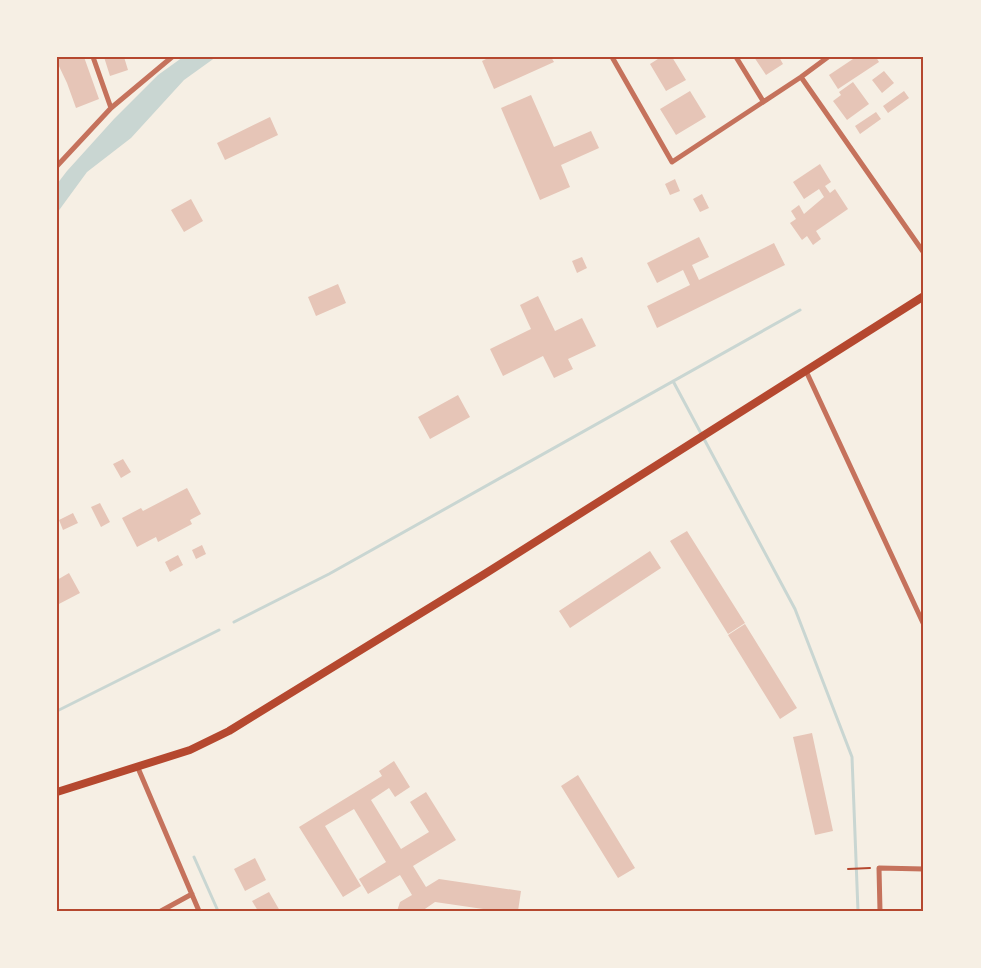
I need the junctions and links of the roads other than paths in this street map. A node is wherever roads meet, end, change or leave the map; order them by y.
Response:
1 (93, 57) edge
2 (172, 57) edge
3 (612, 57) edge
4 (736, 57) edge
5 (828, 57) edge
6 (801, 77) junction
7 (763, 101) junction
8 (111, 108) junction
9 (57, 166) edge
10 (924, 253) edge
11 (923, 299) edge
12 (806, 371) junction
13 (922, 615) edge
14 (924, 626) edge
15 (138, 768) junction
16 (57, 792) edge
17 (924, 869) edge
18 (192, 894) junction
19 (161, 911) edge
20 (199, 911) edge
21 (880, 911) edge

1 - 8 street
2 - 8 street
3 - 7 street
4 - 7 street
5 - 6 street
6 - 7 street
6 - 10 street
8 - 9 street
11 - 12 main road
12 - 13 street
12 - 15 main road
13 - 14 street
15 - 16 main road
15 - 18 street
17 - 21 street
18 - 19 street
18 - 20 street

